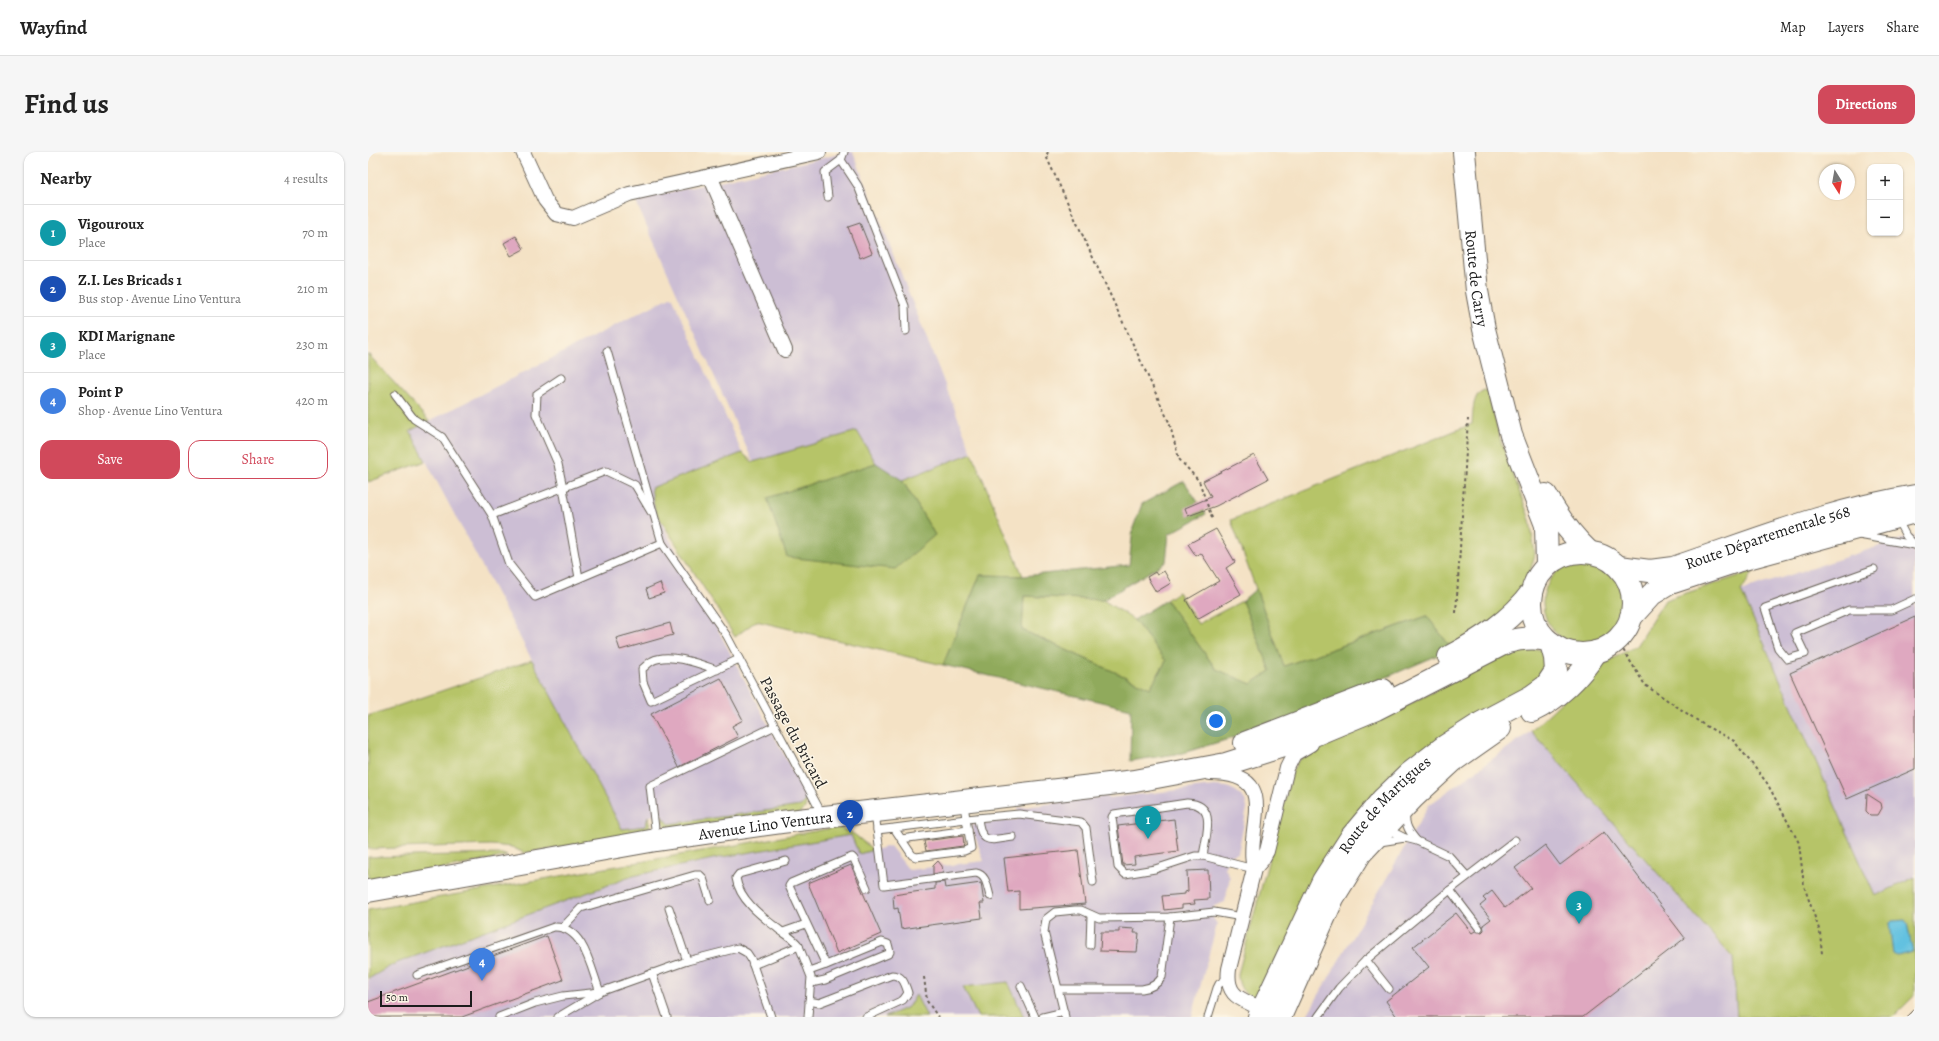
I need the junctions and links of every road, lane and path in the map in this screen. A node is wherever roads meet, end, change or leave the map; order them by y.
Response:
1 (523, 152) edge
2 (819, 152) edge
3 (844, 152) edge
4 (1048, 152) edge
5 (1465, 153) edge
6 (841, 160) junction
7 (710, 176) junction
8 (828, 197) dead end
9 (906, 331) dead end
10 (785, 350) dead end
11 (607, 351) dead end
12 (562, 378) dead end
13 (395, 394) dead end
14 (1502, 402) junction
15 (1468, 419) dead end
16 (563, 488) junction
17 (1915, 496) edge
18 (492, 515) junction
19 (1896, 518) edge
20 (1213, 520) dead end
21 (656, 521) junction
22 (1770, 535) junction
23 (662, 543) junction
24 (1915, 545) edge
25 (1590, 552) junction
26 (1737, 561) junction
27 (1547, 565) junction
28 (1619, 567) junction
29 (1874, 569) dead end
30 (578, 578) junction
31 (1532, 592) junction
32 (1915, 599) edge
33 (1456, 613) dead end
34 (1631, 617) junction
35 (1617, 640) junction
36 (1549, 642) junction
37 (1596, 652) junction
38 (739, 659) junction
39 (717, 670) junction
40 (1351, 720) junction
41 (775, 726) junction
42 (1445, 746) junction
43 (1185, 772) junction
44 (1414, 788) junction
45 (1004, 795) junction
46 (965, 809) junction
47 (1389, 816) junction
48 (824, 818) junction
49 (978, 818) junction
50 (876, 821) junction
51 (894, 828) junction
52 (968, 830) junction
53 (1013, 837) dead end
54 (1405, 838) junction
55 (901, 839) junction
56 (656, 840) junction
57 (1515, 840) dead end
58 (1417, 841) junction
59 (1361, 854) junction
60 (1203, 856) junction
61 (786, 861) dead end
62 (1254, 869) junction
63 (1467, 876) junction
64 (1093, 882) dead end
65 (867, 888) dead end
66 (1450, 890) junction
67 (368, 891) edge
68 (990, 896) dead end
69 (710, 900) dead end
70 (368, 903) edge
71 (669, 908) dead end
72 (1091, 915) junction
73 (1170, 917) junction
74 (1242, 917) junction
75 (806, 924) junction
76 (563, 927) junction
77 (1479, 928) dead end
78 (783, 932) junction
79 (1090, 945) dead end
80 (799, 946) junction
81 (1822, 954) dead end
82 (1366, 960) junction
83 (687, 961) junction
84 (753, 965) junction
85 (826, 965) junction
86 (809, 971) junction
87 (652, 973) junction
88 (417, 975) dead end
89 (924, 977) dead end
90 (1228, 978) junction
91 (811, 983) junction
92 (1021, 986) dead end
93 (1058, 989) junction
94 (1389, 989) dead end
95 (600, 992) junction
96 (809, 1002) junction
97 (1064, 1014) edge
98 (1268, 1015) edge
99 (499, 1017) edge
100 (558, 1017) edge
101 (667, 1017) edge
102 (771, 1017) edge
103 (808, 1017) edge
104 (866, 1017) edge
105 (938, 1017) edge
106 (1035, 1017) edge
107 (1043, 1017) edge
108 (1208, 1017) edge
109 (1318, 1017) edge

1 - 7 street
2 - 7 street
3 - 6 lane
4 - 20 path
5 - 14 main road, Route de Carry
6 - 8 lane
6 - 9 lane
7 - 10 street
11 - 21 lane
12 - 16 lane
13 - 18 lane
14 - 25 main road, Route de Carry
14 - 27 main road, Route de Carry
15 - 33 path
16 - 18 lane
16 - 21 lane
16 - 30 lane
17 - 22 main road, Route Départementale 568
18 - 30 lane
19 - 22 lane
19 - 24 lane
19 - 26 main road, Route Départementale 568
21 - 23 lane, Passage du Bricard
22 - 28 main road, Route Départementale 568
23 - 30 lane
23 - 38 lane, Passage du Bricard
24 - 26 lane
25 - 27 main road
25 - 28 main road
26 - 34 main road, Route Départementale 568
27 - 31 main road
28 - 34 main road
29 - 32 lane
31 - 36 main road
31 - 45 main road
34 - 35 main road
35 - 37 main road
35 - 81 path
36 - 37 main road
36 - 40 main road
36 - 42 main road, Route de Martigues
37 - 44 main road, Route de Martigues
38 - 39 lane
38 - 41 lane, Passage du Bricard
39 - 39 lane
40 - 43 main road
40 - 62 street
41 - 48 lane, Passage du Bricard
41 - 56 lane
42 - 44 lane
42 - 98 main road, Route de Martigues
43 - 45 main road
43 - 62 street
44 - 47 main road, Route de Martigues
44 - 58 lane
45 - 46 main road
46 - 49 lane
46 - 50 main road
46 - 51 lane
46 - 52 lane
47 - 54 lane
47 - 59 main road, Route de Martigues
48 - 50 main road
48 - 56 main road, Avenue Lino Ventura
48 - 70 main road, Avenue Lino Ventura
49 - 53 lane
49 - 64 lane
50 - 51 lane
50 - 68 lane
51 - 55 lane
52 - 55 lane
52 - 55 lane
54 - 58 lane
54 - 59 lane
56 - 67 main road, Avenue Lino Ventura
57 - 63 lane
58 - 63 lane
59 - 98 main road, Route de Martigues
60 - 60 lane
60 - 62 lane
61 - 78 lane
62 - 74 street
63 - 66 lane
65 - 75 lane
66 - 77 lane
66 - 82 lane
69 - 76 lane
71 - 83 lane
72 - 73 lane
72 - 79 lane
72 - 93 lane
73 - 74 lane
73 - 93 lane
74 - 90 street
75 - 78 lane
75 - 85 lane
76 - 88 lane
76 - 95 lane
78 - 80 lane
80 - 84 lane
80 - 86 lane
82 - 94 lane
82 - 109 lane
83 - 84 lane
83 - 87 lane
84 - 102 lane
85 - 86 lane
85 - 91 lane
86 - 91 lane
87 - 95 lane
87 - 101 lane
89 - 105 path
90 - 98 street
90 - 108 lane
91 - 96 lane
92 - 106 lane
93 - 97 lane
95 - 99 lane
95 - 100 lane
96 - 103 lane
96 - 104 lane
97 - 107 lane

